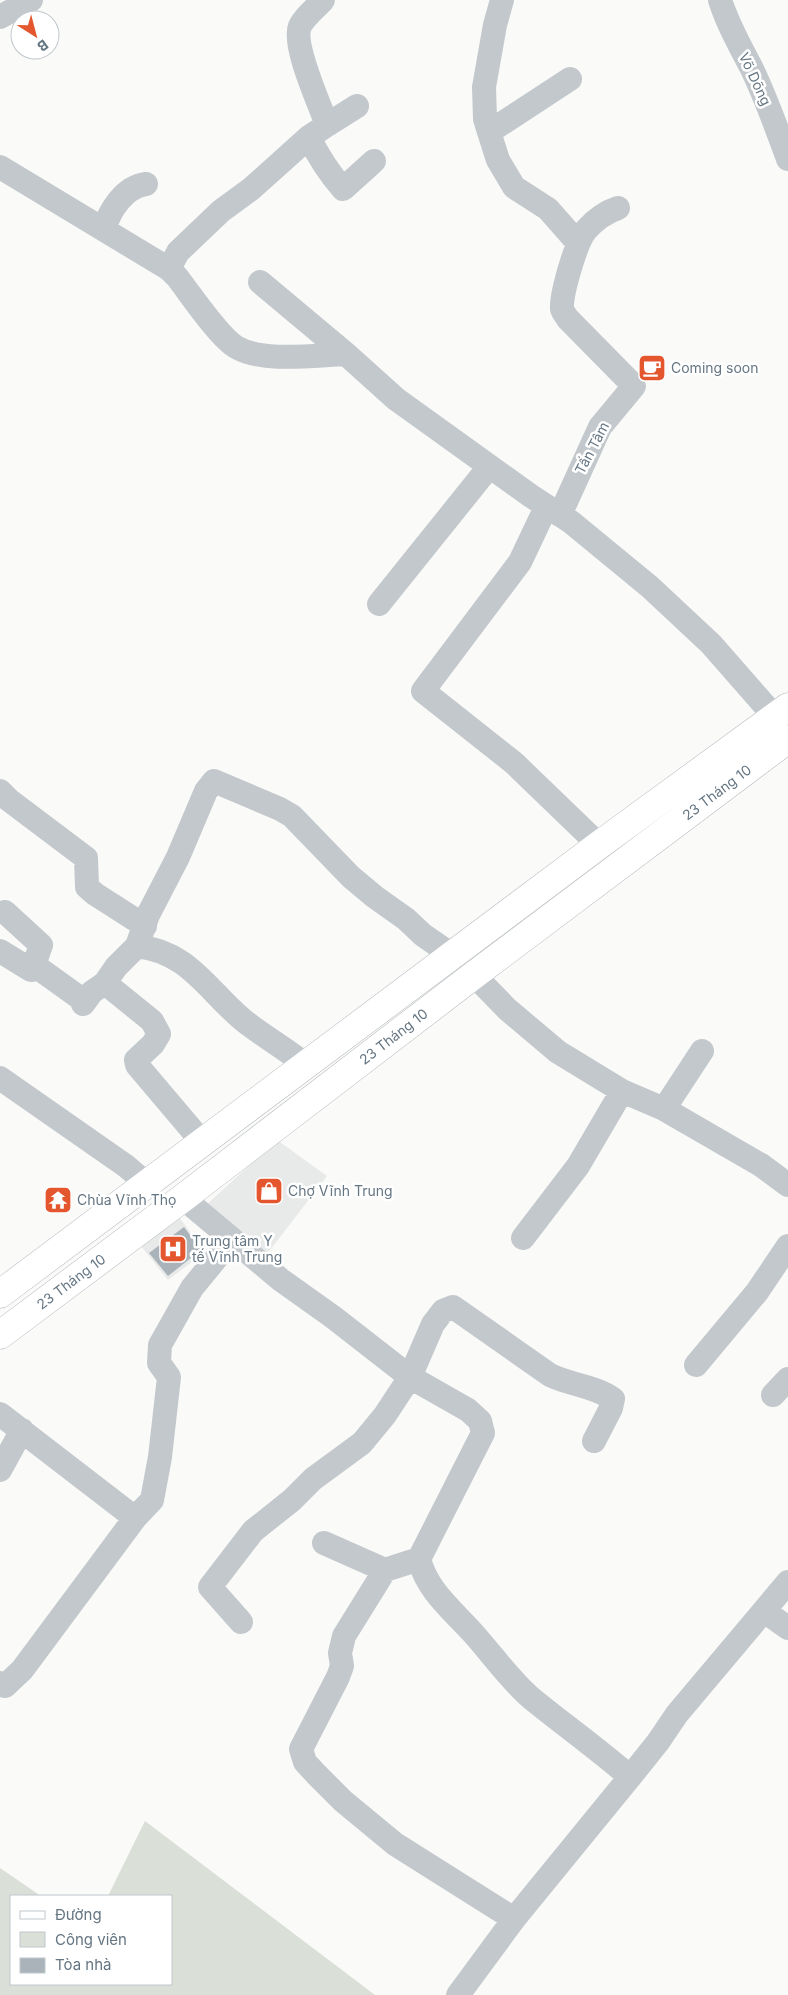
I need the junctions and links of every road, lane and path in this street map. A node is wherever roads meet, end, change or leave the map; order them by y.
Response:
1 (31, 0) edge
2 (324, 0) edge
3 (502, 0) edge
4 (720, 0) edge
5 (0, 17) edge
6 (570, 80) dead end
7 (357, 106) dead end
8 (318, 131) junction
9 (489, 132) junction
10 (788, 159) edge
11 (374, 161) dead end
12 (0, 167) edge
13 (146, 184) dead end
14 (618, 208) dead end
15 (104, 229) junction
16 (578, 244) junction
17 (169, 269) junction
18 (260, 282) dead end
19 (346, 354) junction
20 (490, 467) junction
21 (553, 511) junction
22 (379, 604) dead end
23 (784, 721) edge
24 (0, 791) edge
25 (600, 845) junction
26 (5, 912) dead end
27 (141, 936) junction
28 (0, 951) edge
29 (452, 955) junction
30 (34, 965) junction
31 (474, 975) junction
32 (105, 983) junction
33 (702, 1052) dead end
34 (306, 1065) junction
35 (0, 1078) edge
36 (622, 1091) junction
37 (664, 1108) junction
38 (202, 1143) junction
39 (147, 1184) junction
40 (788, 1185) edge
41 (183, 1198) junction
42 (523, 1238) dead end
43 (232, 1239) junction
44 (788, 1246) edge
45 (3, 1286) edge
46 (0, 1335) edge
47 (696, 1365) dead end
48 (410, 1377) junction
49 (0, 1414) edge
50 (22, 1430) junction
51 (594, 1441) dead end
52 (0, 1470) edge
53 (135, 1518) junction
54 (324, 1543) dead end
55 (419, 1559) junction
56 (385, 1570) junction
57 (788, 1582) edge
58 (764, 1611) junction
59 (241, 1622) dead end
60 (788, 1628) edge
61 (2, 1691) edge
62 (630, 1777) junction
63 (514, 1919) junction
64 (458, 1995) edge

1 - 5 street
2 - 8 street
3 - 9 street
4 - 10 street, Võ Dõng
6 - 9 street
7 - 8 street
8 - 11 street
8 - 17 street
9 - 16 street
12 - 15 street
13 - 15 street
14 - 16 street
15 - 17 street
16 - 21 street, Tấn Tâm
17 - 19 street
18 - 19 street
19 - 20 street
20 - 21 street
20 - 22 street
21 - 23 street
21 - 25 street, Tấn Tâm
23 - 25 main road, 23 Tháng 10
23 - 31 main road, 23 Tháng 10
24 - 27 street
25 - 29 main road, 23 Tháng 10
26 - 30 street
27 - 29 street
27 - 32 street
27 - 34 street
28 - 30 street
29 - 31 main road
29 - 34 main road, 23 Tháng 10
30 - 32 street
31 - 36 street
31 - 41 main road, 23 Tháng 10
32 - 38 street
33 - 37 street
34 - 38 main road, 23 Tháng 10
35 - 39 street
36 - 37 street
36 - 42 street
37 - 40 street
38 - 39 main road, 23 Tháng 10
39 - 45 main road, 23 Tháng 10
41 - 43 street
41 - 46 main road, 23 Tháng 10
43 - 48 street
43 - 53 street
44 - 47 street
48 - 51 street
48 - 55 street
48 - 59 street
49 - 50 street
50 - 52 street
50 - 53 street
53 - 61 street
54 - 56 street
55 - 56 street
55 - 62 street
56 - 63 street
57 - 58 street
58 - 60 street
58 - 62 street
62 - 63 street
63 - 64 street

